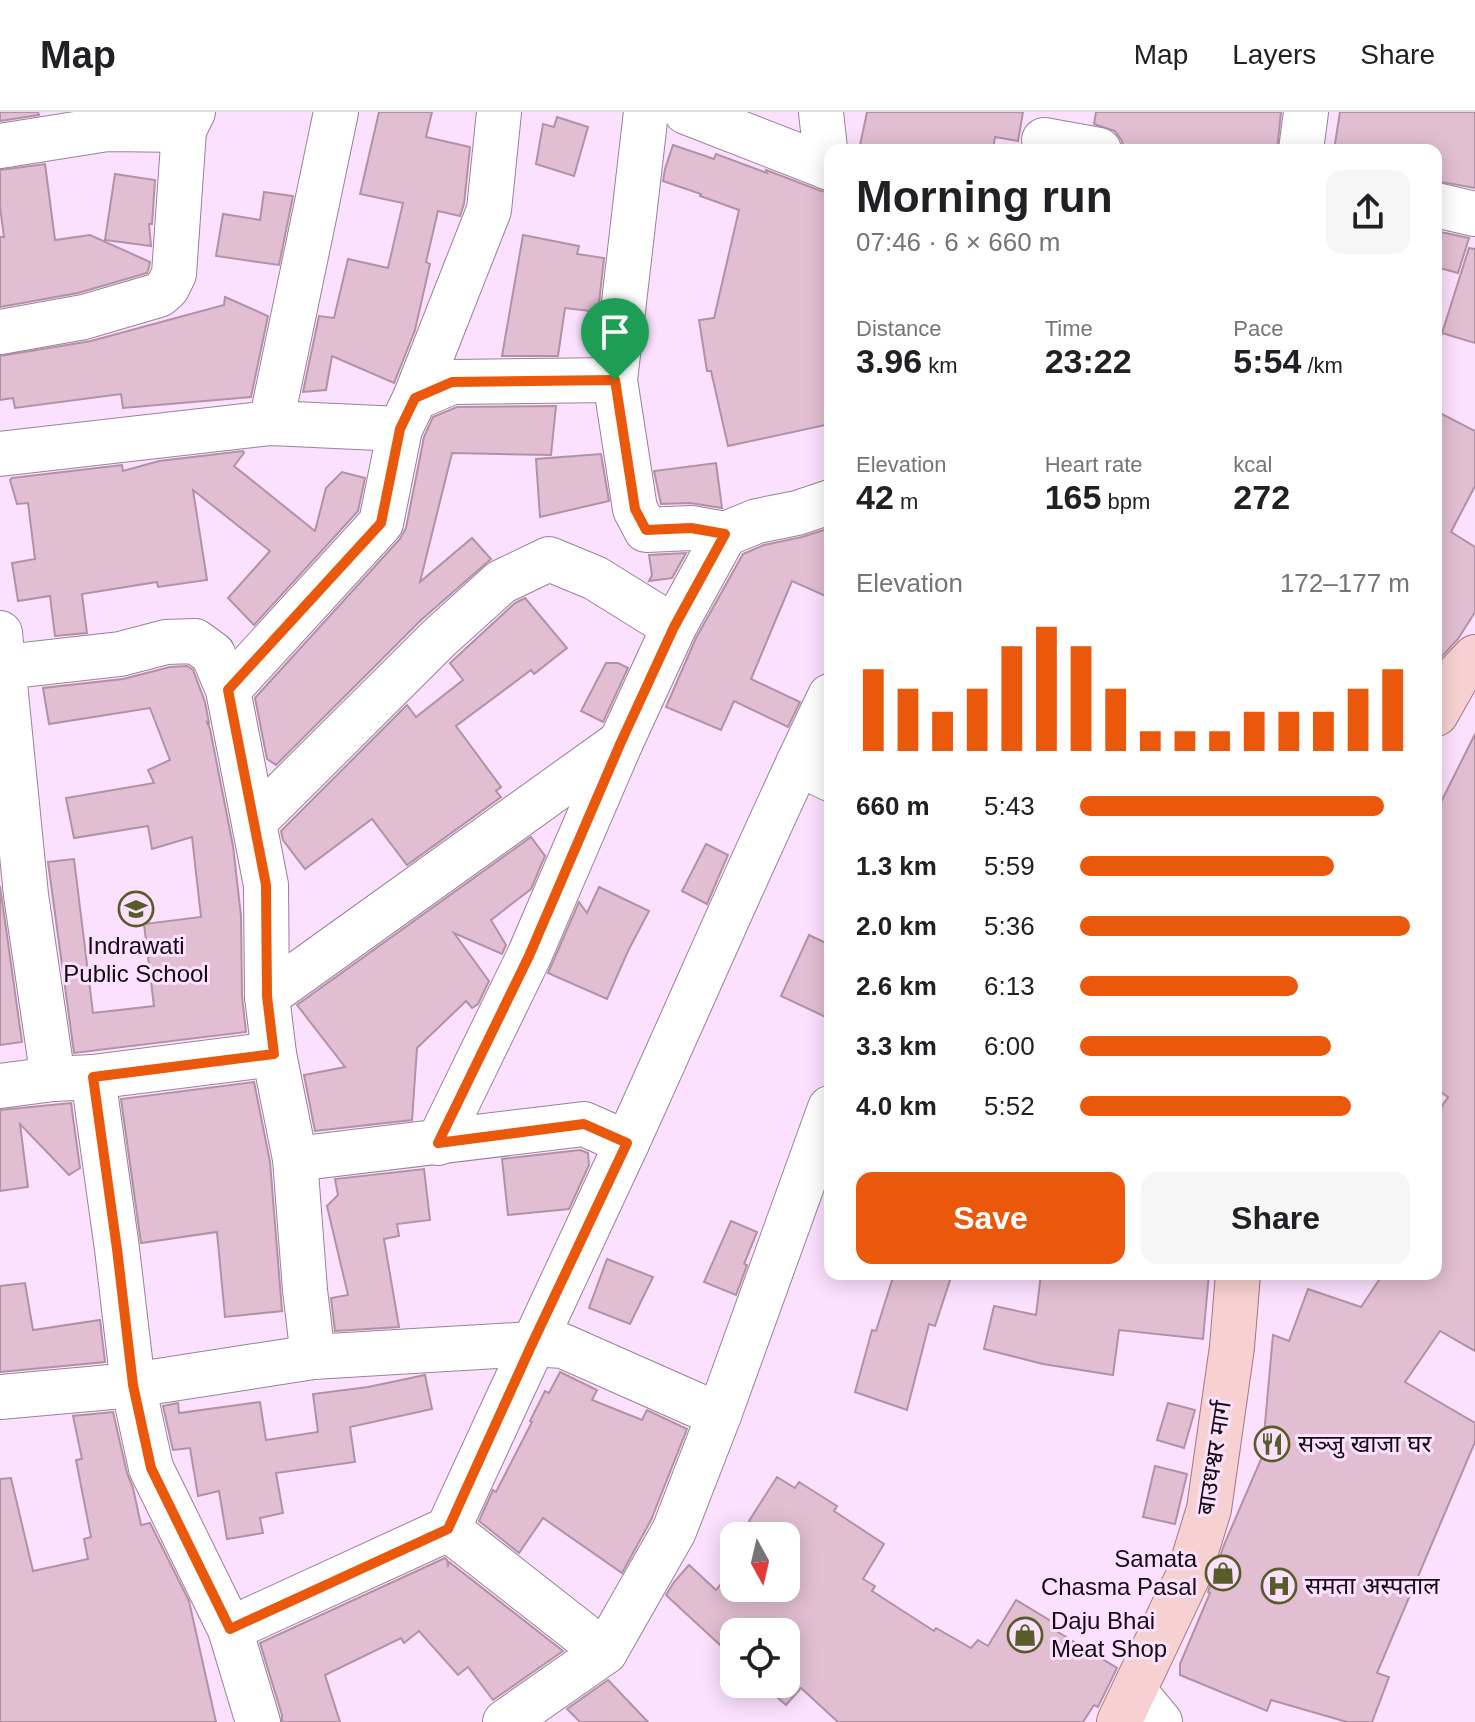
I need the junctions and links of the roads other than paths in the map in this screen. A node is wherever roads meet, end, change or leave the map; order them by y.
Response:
1 (336, 112) edge
2 (499, 112) edge
3 (646, 112) edge
4 (686, 112) edge
5 (821, 112) edge
6 (1306, 112) edge
7 (188, 121) edge
8 (1045, 134) edge
9 (825, 144) edge
10 (1079, 144) edge
11 (1302, 144) edge
12 (0, 146) edge
13 (824, 165) edge
14 (1442, 206) edge
15 (1475, 214) edge
16 (0, 332) edge
17 (615, 380) junction
18 (408, 413) junction
19 (271, 423) junction
20 (0, 454) edge
21 (824, 504) edge
22 (725, 534) junction
23 (674, 627) junction
24 (2, 650) edge
25 (1475, 657) edge
26 (228, 690) junction
27 (1442, 703) edge
28 (824, 724) edge
29 (621, 742) junction
30 (814, 771) edge
31 (254, 822) junction
32 (267, 996) junction
33 (274, 1054) junction
34 (73, 1078) junction
35 (0, 1086) edge
36 (824, 1125) edge
37 (438, 1143) junction
38 (627, 1143) junction
39 (295, 1159) junction
40 (1238, 1280) edge
41 (532, 1344) junction
42 (313, 1357) junction
43 (133, 1385) junction
44 (0, 1397) edge
45 (719, 1415) junction
46 (448, 1529) junction
47 (230, 1629) junction
48 (605, 1652) junction
49 (1138, 1712) edge
50 (258, 1722) edge
51 (505, 1722) edge

1 - 19 street
2 - 18 street
3 - 17 street
4 - 13 street
5 - 9 street
6 - 11 street
7 - 12 street
7 - 16 street
8 - 10 street
14 - 15 street
17 - 18 street
17 - 22 street
18 - 19 street
18 - 26 street
19 - 20 street
21 - 22 street
22 - 23 street
23 - 29 street
23 - 31 street
24 - 26 street
24 - 34 street
25 - 27 main road
26 - 31 street
28 - 30 street
29 - 32 street
29 - 37 street
30 - 38 street
31 - 32 street
32 - 33 street
33 - 34 street
33 - 39 street
34 - 35 street
34 - 43 street
36 - 45 street
37 - 38 street
37 - 39 street
38 - 41 street
39 - 42 street
40 - 49 main road, बाउधश्वर मार्ग
41 - 42 street
41 - 45 street
41 - 46 street
42 - 43 street
43 - 44 street
43 - 47 street
45 - 48 street
46 - 47 street
46 - 48 street
47 - 50 street
48 - 51 street

